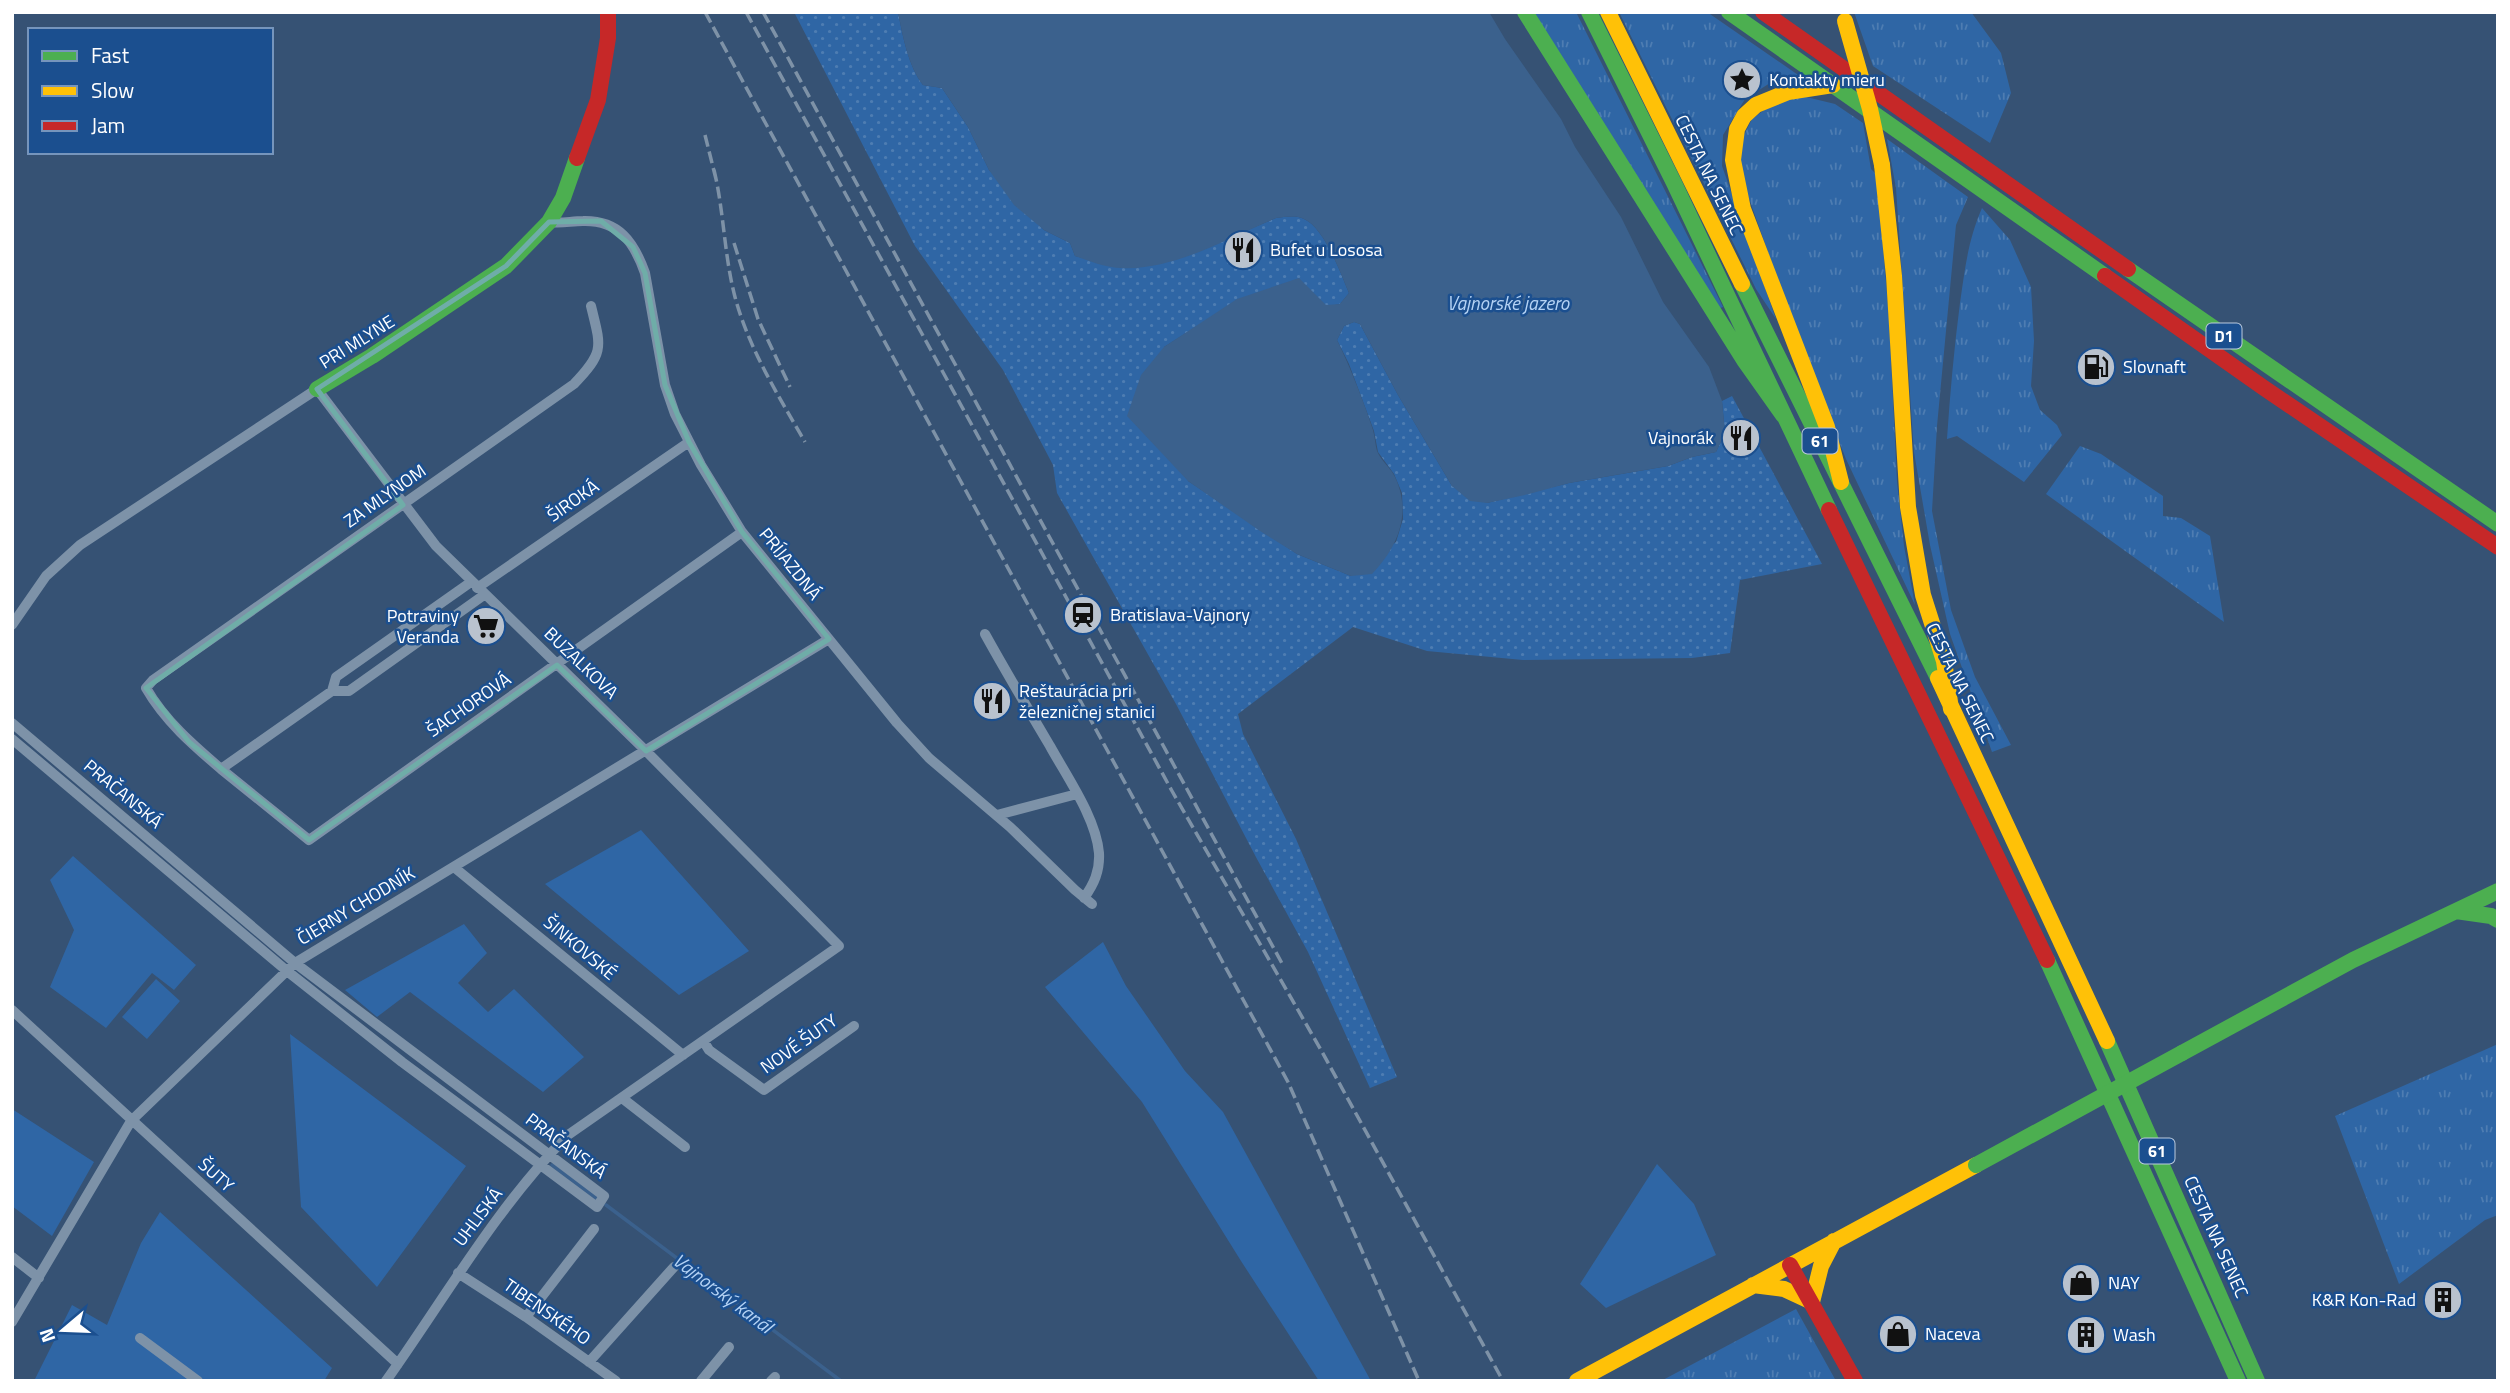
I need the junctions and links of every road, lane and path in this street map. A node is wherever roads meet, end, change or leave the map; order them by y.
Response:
1 (608, 12) edge
2 (1525, 12) edge
3 (1589, 12) edge
4 (1608, 12) edge
5 (1729, 12) edge
6 (1763, 12) edge
7 (1779, 12) edge
8 (1843, 16) edge
9 (1836, 64) junction
10 (1833, 85) junction
11 (550, 222) junction
12 (591, 306) dead end
13 (317, 389) junction
14 (1783, 415) junction
15 (689, 442) junction
16 (1841, 482) junction
17 (403, 505) junction
18 (2498, 524) edge
19 (742, 532) junction
20 (2498, 547) edge
21 (478, 588) junction
22 (12, 625) edge
23 (985, 634) dead end
24 (829, 639) junction
25 (557, 665) junction
26 (332, 691) junction
27 (1951, 709) junction
28 (12, 723) edge
29 (12, 739) edge
30 (646, 751) junction
31 (221, 769) junction
32 (1077, 794) junction
33 (997, 815) junction
34 (456, 868) junction
35 (2498, 891) edge
36 (2456, 911) junction
37 (2498, 920) edge
38 (839, 946) joint
39 (295, 963) junction
40 (286, 971) junction
41 (12, 1010) edge
42 (854, 1026) dead end
43 (704, 1042) junction
44 (683, 1055) junction
45 (622, 1098) junction
46 (131, 1121) junction
47 (685, 1147) dead end
48 (548, 1155) junction
49 (539, 1165) junction
50 (594, 1229) dead end
51 (1834, 1241) junction
52 (12, 1257) edge
53 (1790, 1265) junction
54 (674, 1267) dead end
55 (458, 1273) junction
56 (39, 1278) junction
57 (1753, 1285) junction
58 (1811, 1302) junction
59 (526, 1317) junction
60 (12, 1322) edge
61 (140, 1338) dead end
62 (729, 1347) dead end
63 (589, 1362) junction
64 (398, 1364) junction
65 (198, 1381) edge
66 (386, 1381) edge
67 (616, 1381) edge
68 (701, 1381) edge
69 (1577, 1381) edge
70 (1855, 1381) edge
71 (2238, 1381) edge
72 (2257, 1381) edge

1 - 11 main road, PRI MLYNE
2 - 14 main road
3 - 14 main road, CESTA NA SENEC / 61
4 - 16 main road, CESTA NA SENEC / 61
5 - 10 main road, D1
6 - 9 main road, D1
7 - 9 main road
8 - 27 main road, bridge
9 - 18 main road, D1
10 - 16 main road
10 - 20 main road, D1
11 - 13 main road, PRI MLYNE
11 - 15 street, PRÍJAZDNÁ
12 - 17 street, ZA MLYNOM
13 - 17 street, BUZALKOVA
13 - 22 street, PRI MLYNE
14 - 71 main road, CESTA NA SENEC / 61
15 - 19 street, PRÍJAZDNÁ
15 - 21 street, ŠIROKÁ
16 - 27 main road, CESTA NA SENEC / 61
17 - 21 street, BUZALKOVA
17 - 31 street, ZA MLYNOM
19 - 24 street, PRÍJAZDNÁ
19 - 25 street, ŠACHOROVÁ
21 - 25 street, BUZALKOVA
21 - 26 street, ŠIROKÁ
21 - 26 street, ŠIROKÁ
23 - 32 street
24 - 30 street, ČIERNY CHODNÍK
24 - 33 street, PRÍJAZDNÁ
25 - 30 street, BUZALKOVA
25 - 31 street, ŠACHOROVÁ
26 - 31 street, ŠIROKÁ
27 - 72 main road, CESTA NA SENEC / 61
28 - 39 street, PRAČANSKÁ
29 - 40 street, PRAČANSKÁ
30 - 34 street, ČIERNY CHODNÍK
30 - 38 street, BUZALKOVA
32 - 33 street
32 - 33 street, PRÍJAZDNÁ
34 - 39 street, ČIERNY CHODNÍK
34 - 44 street, ŠINKOVSKÉ
35 - 36 main road
36 - 37 main road
36 - 51 main road, bridge
38 - 43 street, UHLISKÁ
39 - 40 street, ČIERNY CHODNÍK
39 - 48 street, PRAČANSKÁ
40 - 46 street, ČIERNY CHODNÍK
40 - 49 street, PRAČANSKÁ
41 - 46 street, ŠUTY
42 - 43 street, NOVÉ ŠUTY
43 - 44 street, UHLISKÁ
44 - 45 street, UHLISKÁ
45 - 47 street
45 - 48 street, UHLISKÁ
46 - 56 street, ČIERNY CHODNÍK
46 - 64 street, ŠUTY
48 - 49 street, UHLISKÁ
48 - 49 street, PRAČANSKÁ
49 - 55 street, UHLISKÁ
50 - 59 street
51 - 53 main road
51 - 58 main road
52 - 56 street
53 - 57 main road
53 - 58 main road
54 - 63 street
55 - 59 street, TIBENSKÉHO
55 - 64 street, UHLISKÁ
56 - 60 street, ČIERNY CHODNÍK
57 - 58 main road
57 - 69 main road
58 - 70 main road
59 - 63 street, TIBENSKÉHO
61 - 65 street
62 - 68 street
63 - 67 street, TIBENSKÉHO
64 - 66 street, UHLISKÁ

